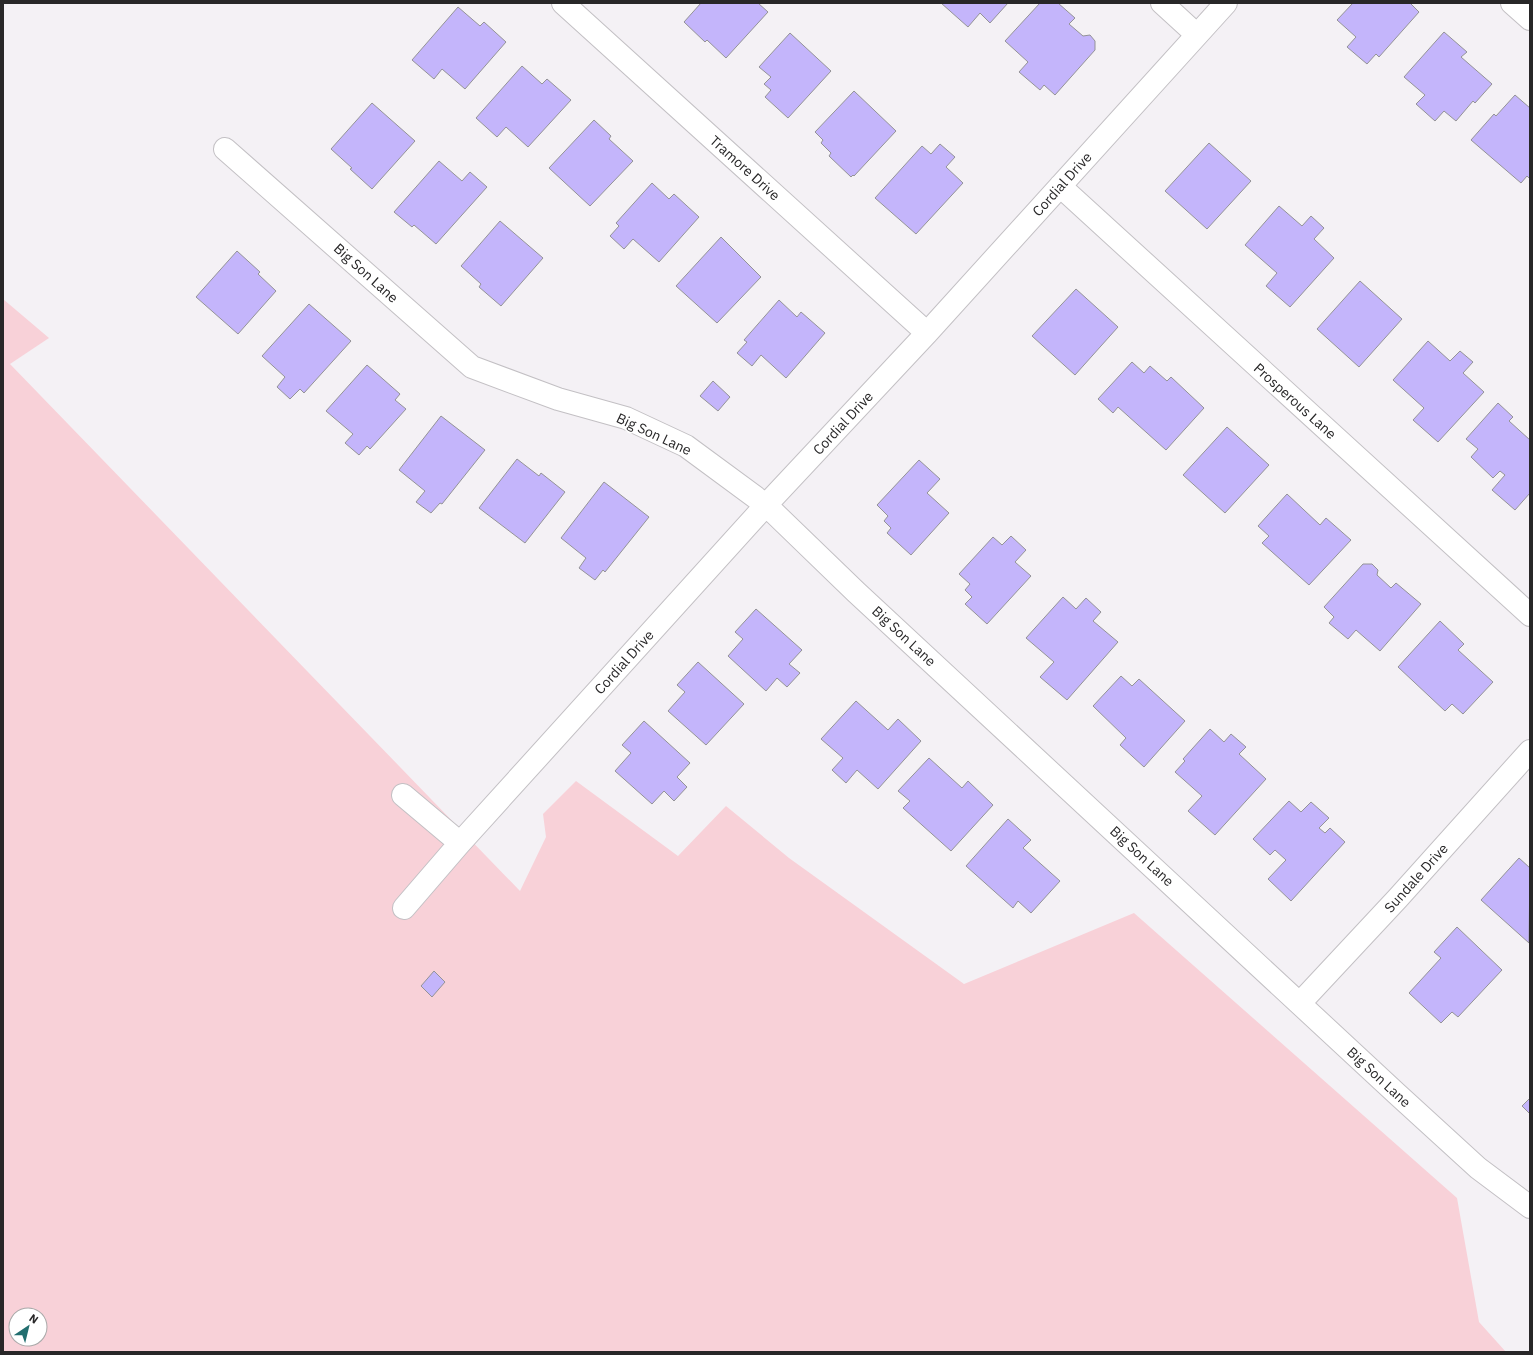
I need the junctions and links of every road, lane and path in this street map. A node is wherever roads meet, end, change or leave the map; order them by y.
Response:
1 (563, 3) edge
2 (1162, 3) edge
3 (1226, 3) edge
4 (1512, 3) edge
5 (1530, 19) edge
6 (1197, 35) junction
7 (225, 149) dead end
8 (1060, 186) junction
9 (927, 333) junction
10 (766, 505) junction
11 (1530, 615) edge
12 (1530, 751) edge
13 (403, 795) dead end
14 (460, 843) junction
15 (404, 908) dead end
16 (1300, 1003) junction
17 (1530, 1207) edge

1 - 9 street, Tramore Drive
2 - 6 street
3 - 6 street, Cordial Drive
4 - 5 street
6 - 8 street, Cordial Drive
7 - 10 street, Big Son Lane
8 - 9 street, Cordial Drive
8 - 11 street, Prosperous Lane
9 - 10 street, Cordial Drive
10 - 14 street, Cordial Drive
10 - 16 street, Big Son Lane
12 - 16 street, Sundale Drive
13 - 14 street
14 - 15 street, Cordial Drive
16 - 17 street, Big Son Lane

